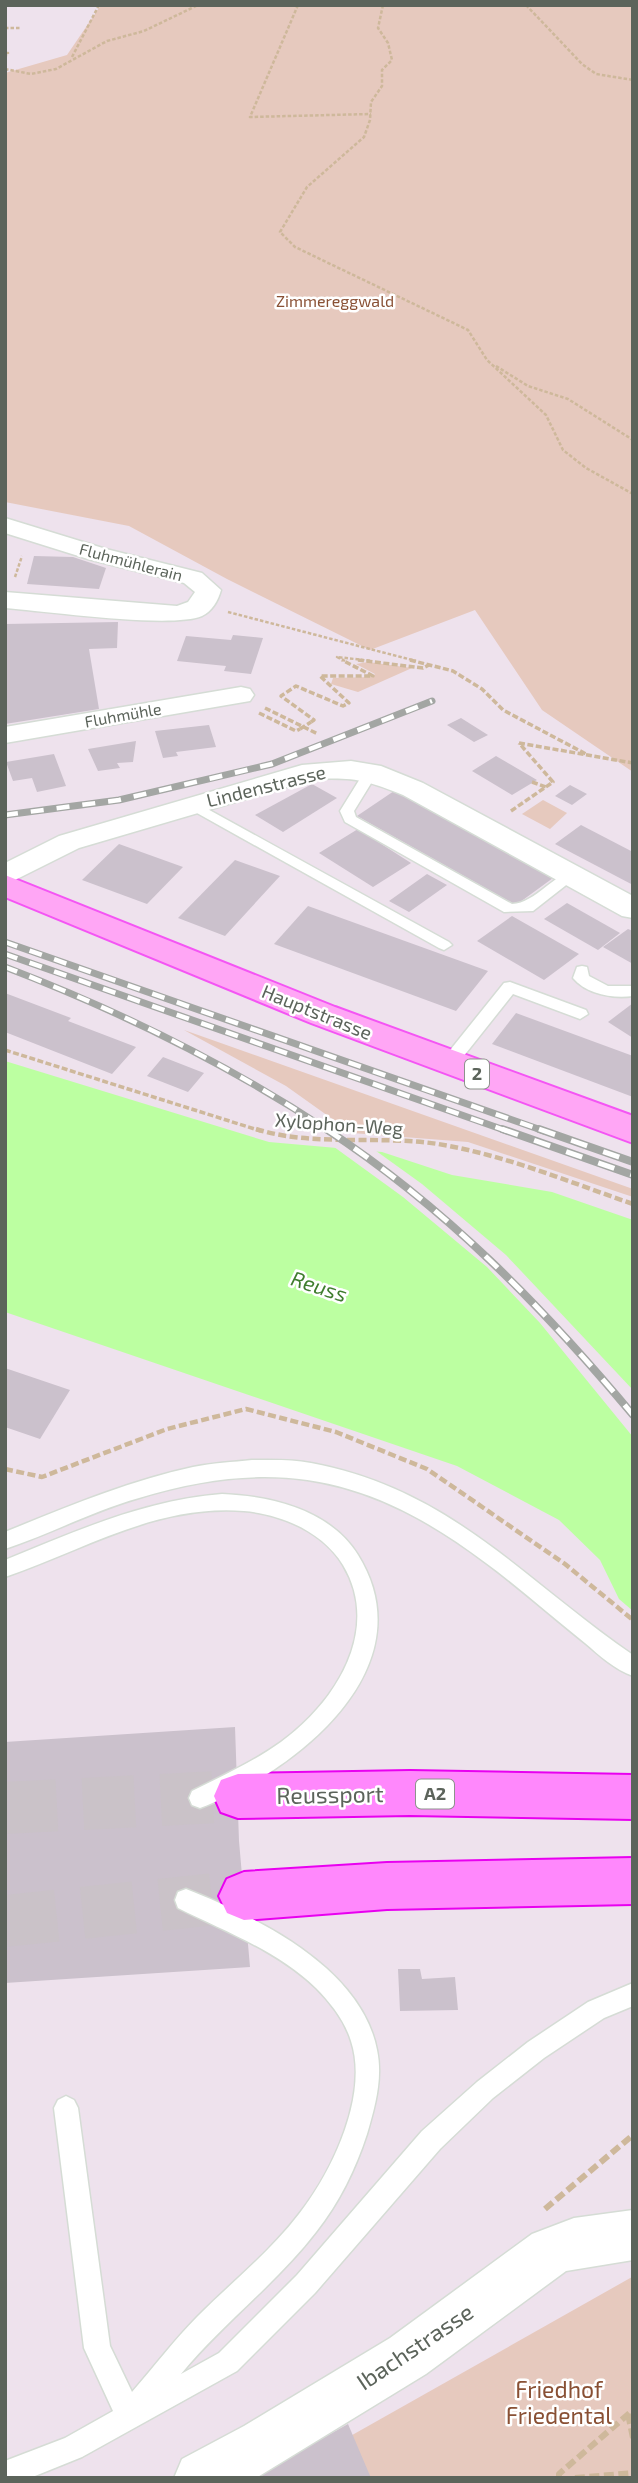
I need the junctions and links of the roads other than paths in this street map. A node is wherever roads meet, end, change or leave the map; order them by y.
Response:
1 (5, 525) edge
2 (8, 592) edge
3 (241, 695) road end
4 (5, 735) edge
5 (371, 772) junction
6 (205, 801) junction
7 (572, 875) junction
8 (5, 876) edge
9 (5, 885) edge
10 (633, 909) edge
11 (444, 945) dead end
12 (582, 971) dead end
13 (633, 991) edge
14 (580, 1014) dead end
15 (449, 1063) junction
16 (633, 1130) edge
17 (5, 1541) edge
18 (5, 1569) edge
19 (633, 1667) edge
20 (219, 1797) joint
21 (633, 1797) edge
22 (633, 1881) edge
23 (244, 1896) tunnel mouth
24 (186, 1900) dead end
25 (633, 1994) edge
26 (66, 2108) dead end
27 (633, 2235) edge
28 (129, 2416) junction
29 (5, 2474) edge
30 (201, 2478) edge

1 - 2 street, Fluhmühlerain
3 - 4 street, Fluhmühle
5 - 6 street, Lindenstrasse
5 - 7 street, Lindenstrasse
5 - 7 lane
6 - 8 street, Lindenstrasse
6 - 11 lane
7 - 10 street, Lindenstrasse
9 - 15 main road, Hauptstrasse / 2
12 - 13 lane
14 - 15 lane
15 - 16 main road, Hauptstrasse / 2
17 - 19 lane
18 - 20 lane
20 - 21 highway, Reussport / A2
22 - 23 highway
24 - 28 lane
25 - 28 lane
26 - 28 lane
27 - 30 street, Ibachstrasse
28 - 29 lane

